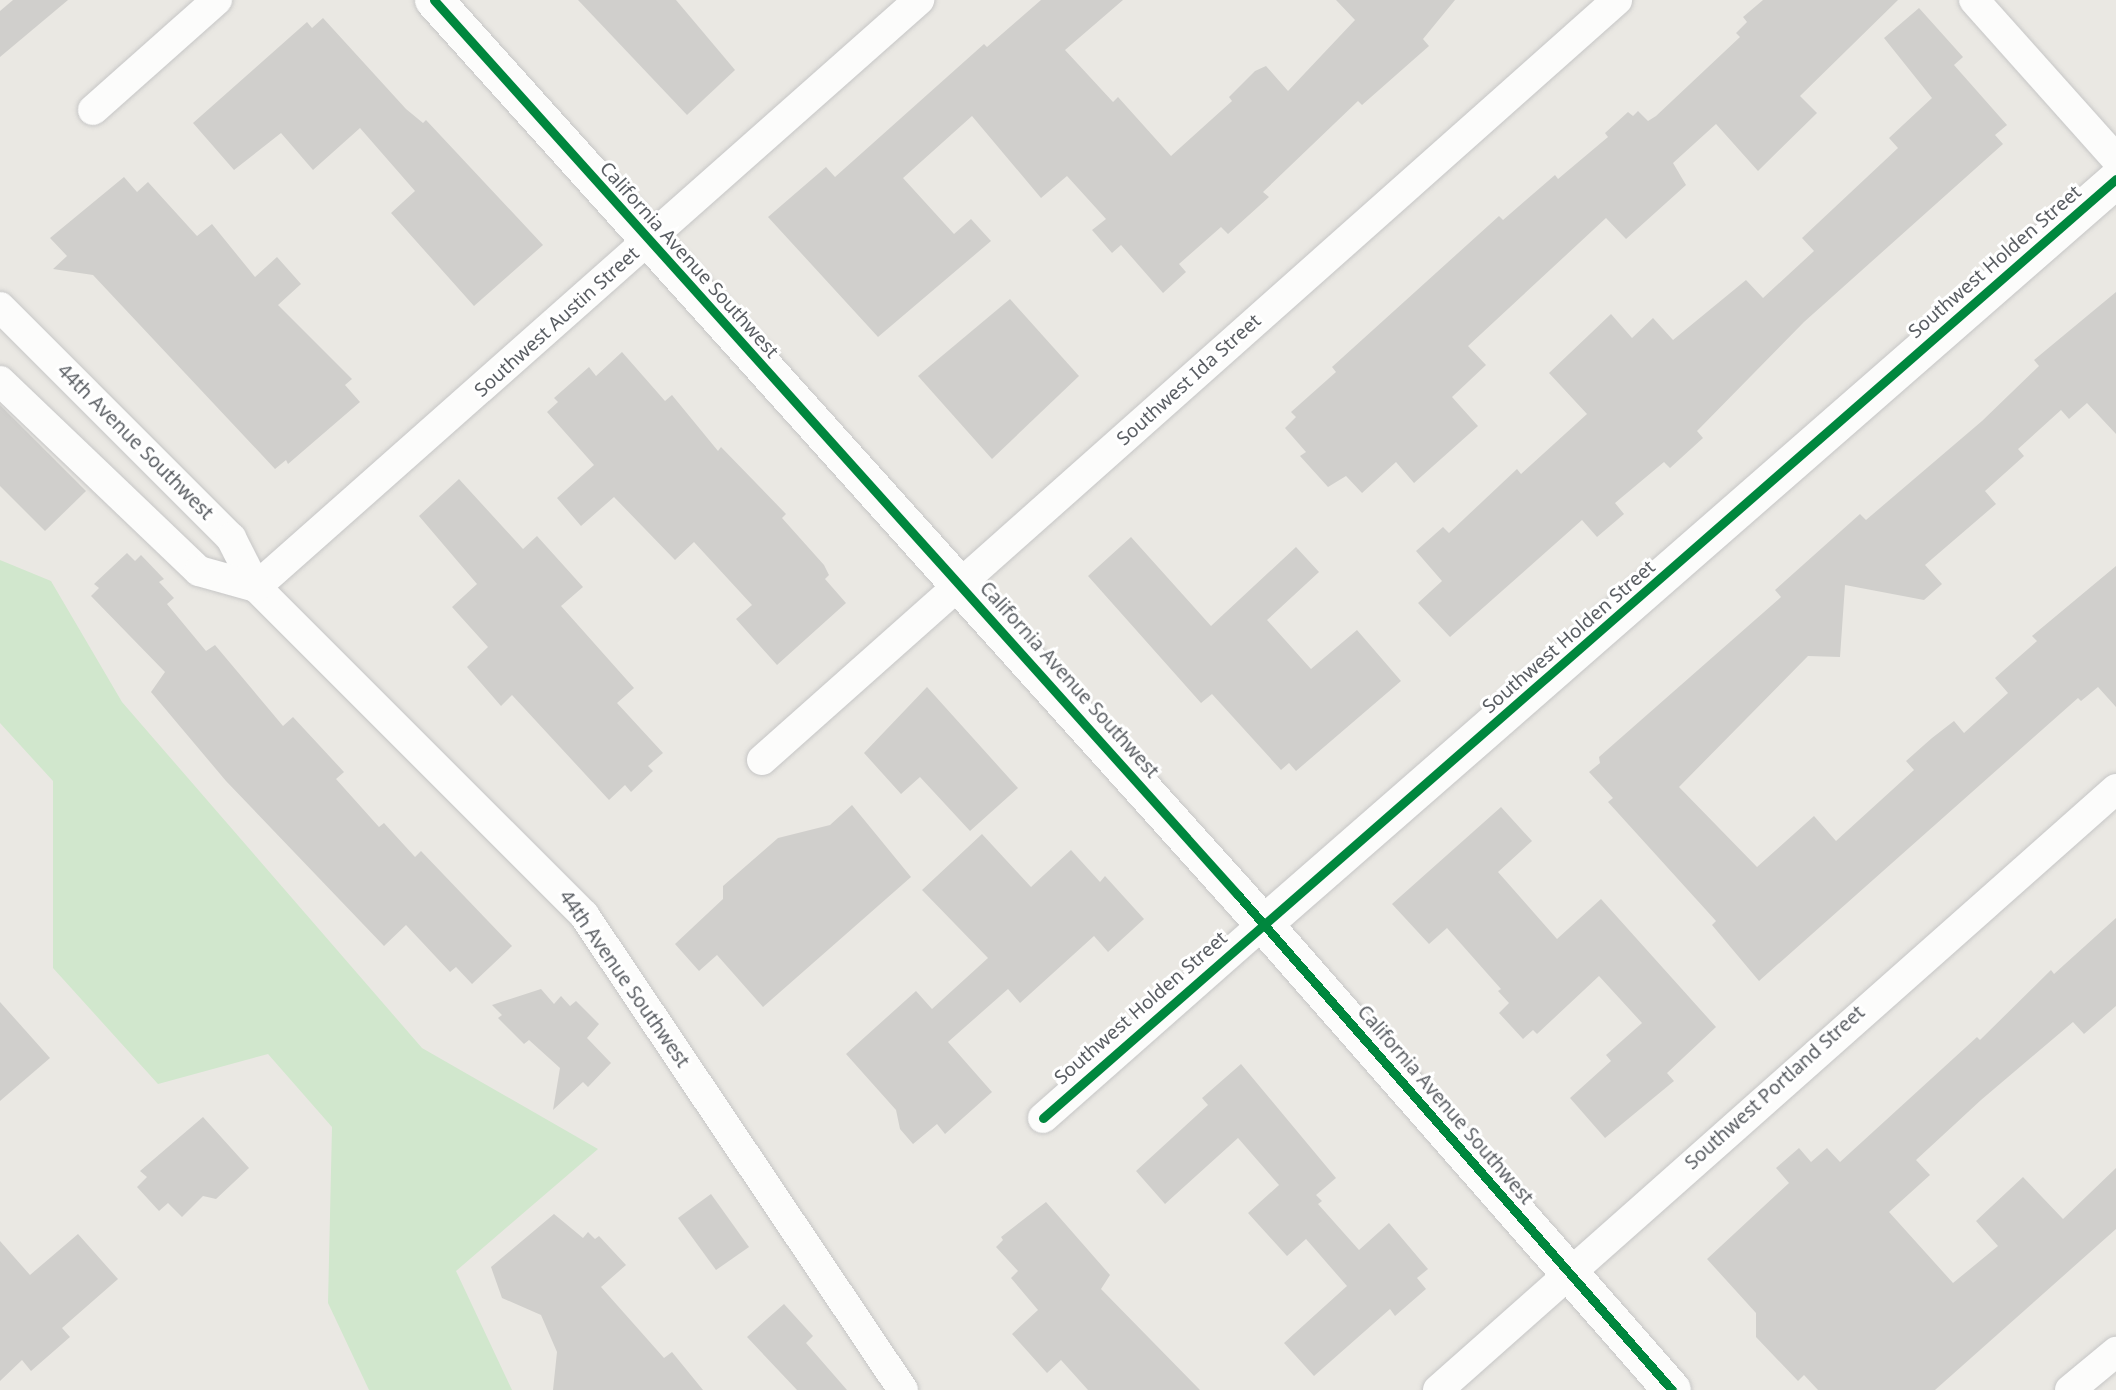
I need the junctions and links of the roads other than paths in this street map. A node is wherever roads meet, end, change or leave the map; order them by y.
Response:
1 (217, 0) edge
2 (434, 0) edge
3 (919, 0) edge
4 (1617, 0) edge
5 (1974, 0) edge
6 (93, 110) dead end
7 (2116, 159) edge
8 (2116, 178) edge
9 (648, 241) junction
10 (0, 307) edge
11 (0, 382) edge
12 (960, 585) junction
13 (256, 587) junction
14 (762, 760) dead end
15 (2116, 789) edge
16 (1263, 924) junction
17 (1043, 1118) dead end
18 (1569, 1272) junction
19 (2116, 1352) edge
20 (903, 1390) edge
21 (1437, 1390) edge
22 (1672, 1390) edge
23 (2070, 1390) edge

1 - 6 street
2 - 9 main road, California Avenue Southwest
3 - 9 street, Southwest Austin Street
4 - 12 street, Southwest Ida Street
5 - 7 street
8 - 16 street, Southwest Holden Street
9 - 12 main road, California Avenue Southwest
9 - 13 street, Southwest Austin Street
10 - 13 street, 44th Avenue Southwest
11 - 13 street, 44th Avenue Southwest
12 - 14 street, Southwest Ida Street
12 - 16 main road, California Avenue Southwest
13 - 20 street, 44th Avenue Southwest
15 - 18 street, Southwest Portland Street
16 - 17 street, Southwest Holden Street
16 - 18 main road, California Avenue Southwest
18 - 21 street, Southwest Portland Street
18 - 22 main road, California Avenue Southwest
19 - 23 street

